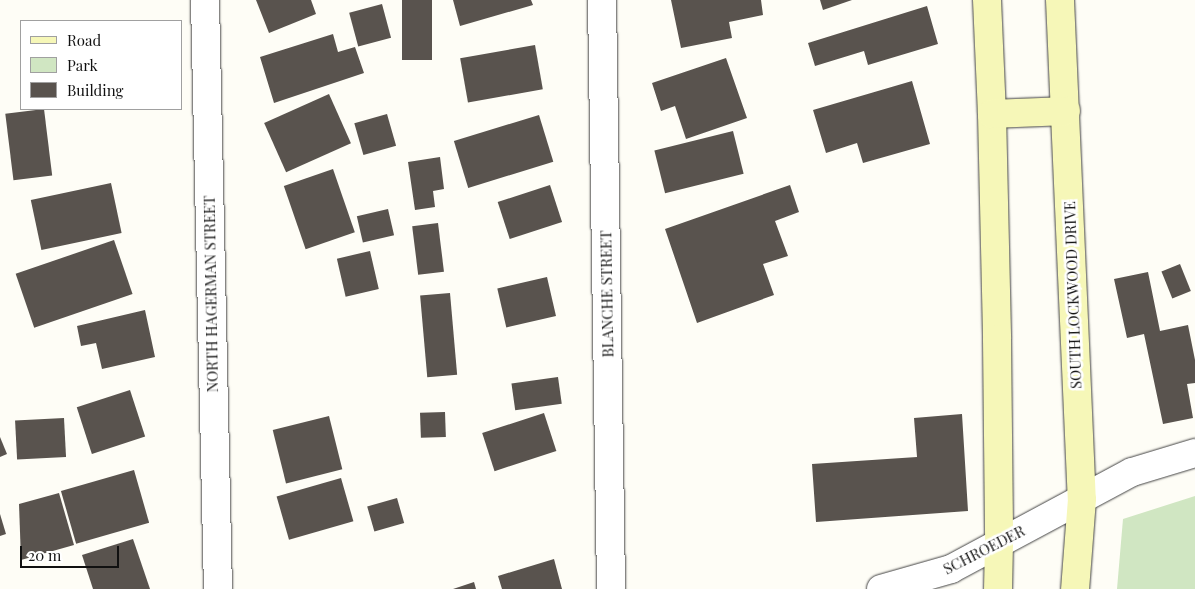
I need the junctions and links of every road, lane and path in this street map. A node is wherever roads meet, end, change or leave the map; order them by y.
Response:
1 (205, 0) edge
2 (602, 0) edge
3 (987, 0) edge
4 (1060, 0) edge
5 (1066, 111) junction
6 (992, 114) junction
7 (1195, 453) edge
8 (1082, 499) junction
9 (999, 543) junction
10 (218, 589) edge
11 (611, 589) edge
12 (881, 589) edge
13 (998, 589) edge
14 (1075, 589) edge

1 - 10 street, NORTH HAGERMAN STREET
2 - 11 street, BLANCHE STREET
3 - 6 main road
4 - 5 main road, SOUTH LOCKWOOD DRIVE
5 - 6 main road
5 - 8 main road, SOUTH LOCKWOOD DRIVE
6 - 9 main road
7 - 8 street, SCHROEDER
8 - 9 street, SCHROEDER
8 - 14 main road, SOUTH LOCKWOOD DRIVE
9 - 12 street, SCHROEDER
9 - 13 main road

